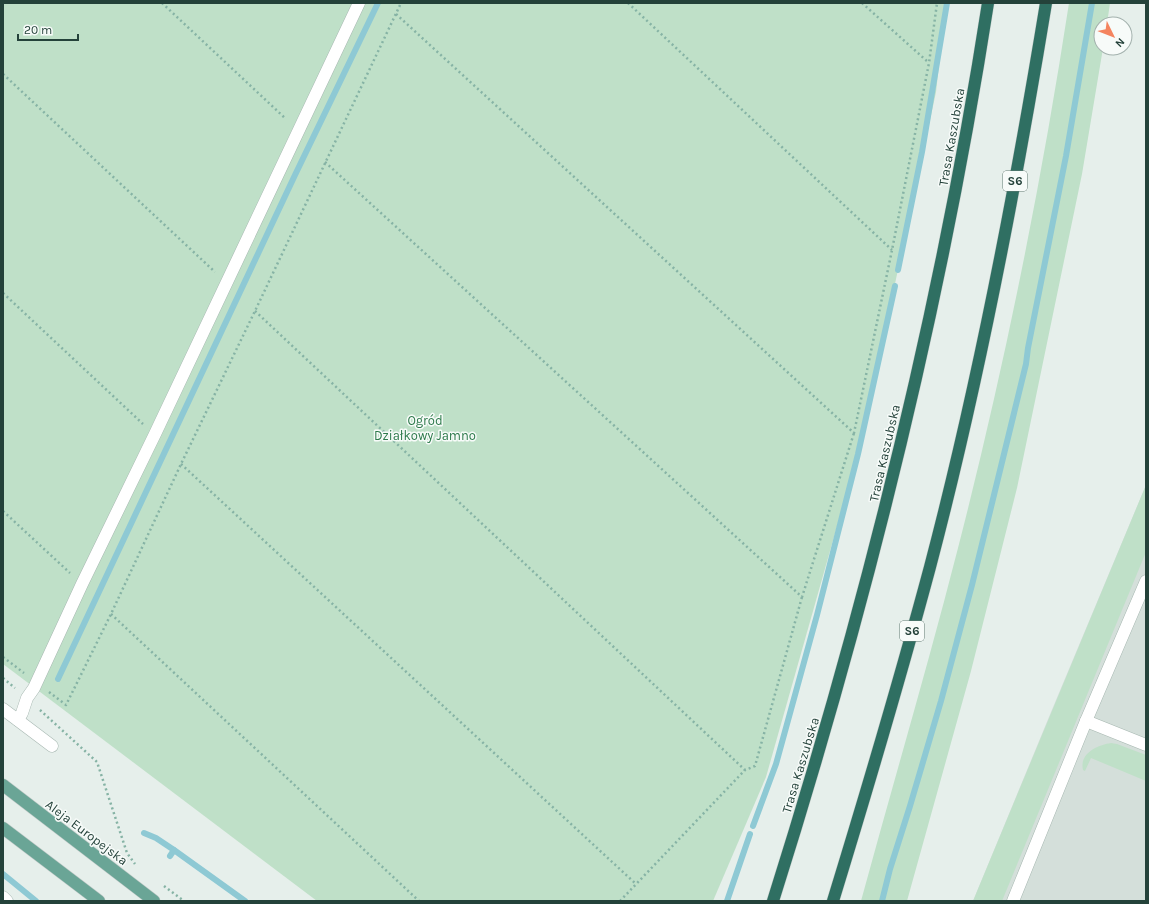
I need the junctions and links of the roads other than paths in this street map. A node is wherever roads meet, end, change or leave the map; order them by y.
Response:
1 (358, 3) edge
2 (988, 3) edge
3 (1046, 3) edge
4 (1146, 581) edge
5 (3, 709) edge
6 (18, 720) junction
7 (1086, 721) junction
8 (1146, 745) edge
9 (52, 746) dead end
10 (3, 785) edge
11 (3, 828) edge
12 (3, 897) edge
13 (7, 901) edge
14 (99, 901) edge
15 (154, 901) edge
16 (773, 901) edge
17 (833, 901) edge
18 (1013, 901) edge

1 - 6 lane
2 - 16 highway, Trasa Kaszubska
3 - 17 highway, S6
4 - 7 lane
5 - 6 lane
6 - 9 lane
7 - 8 lane
7 - 18 lane
10 - 15 main road, Aleja Europejska
11 - 14 main road
12 - 13 lane

